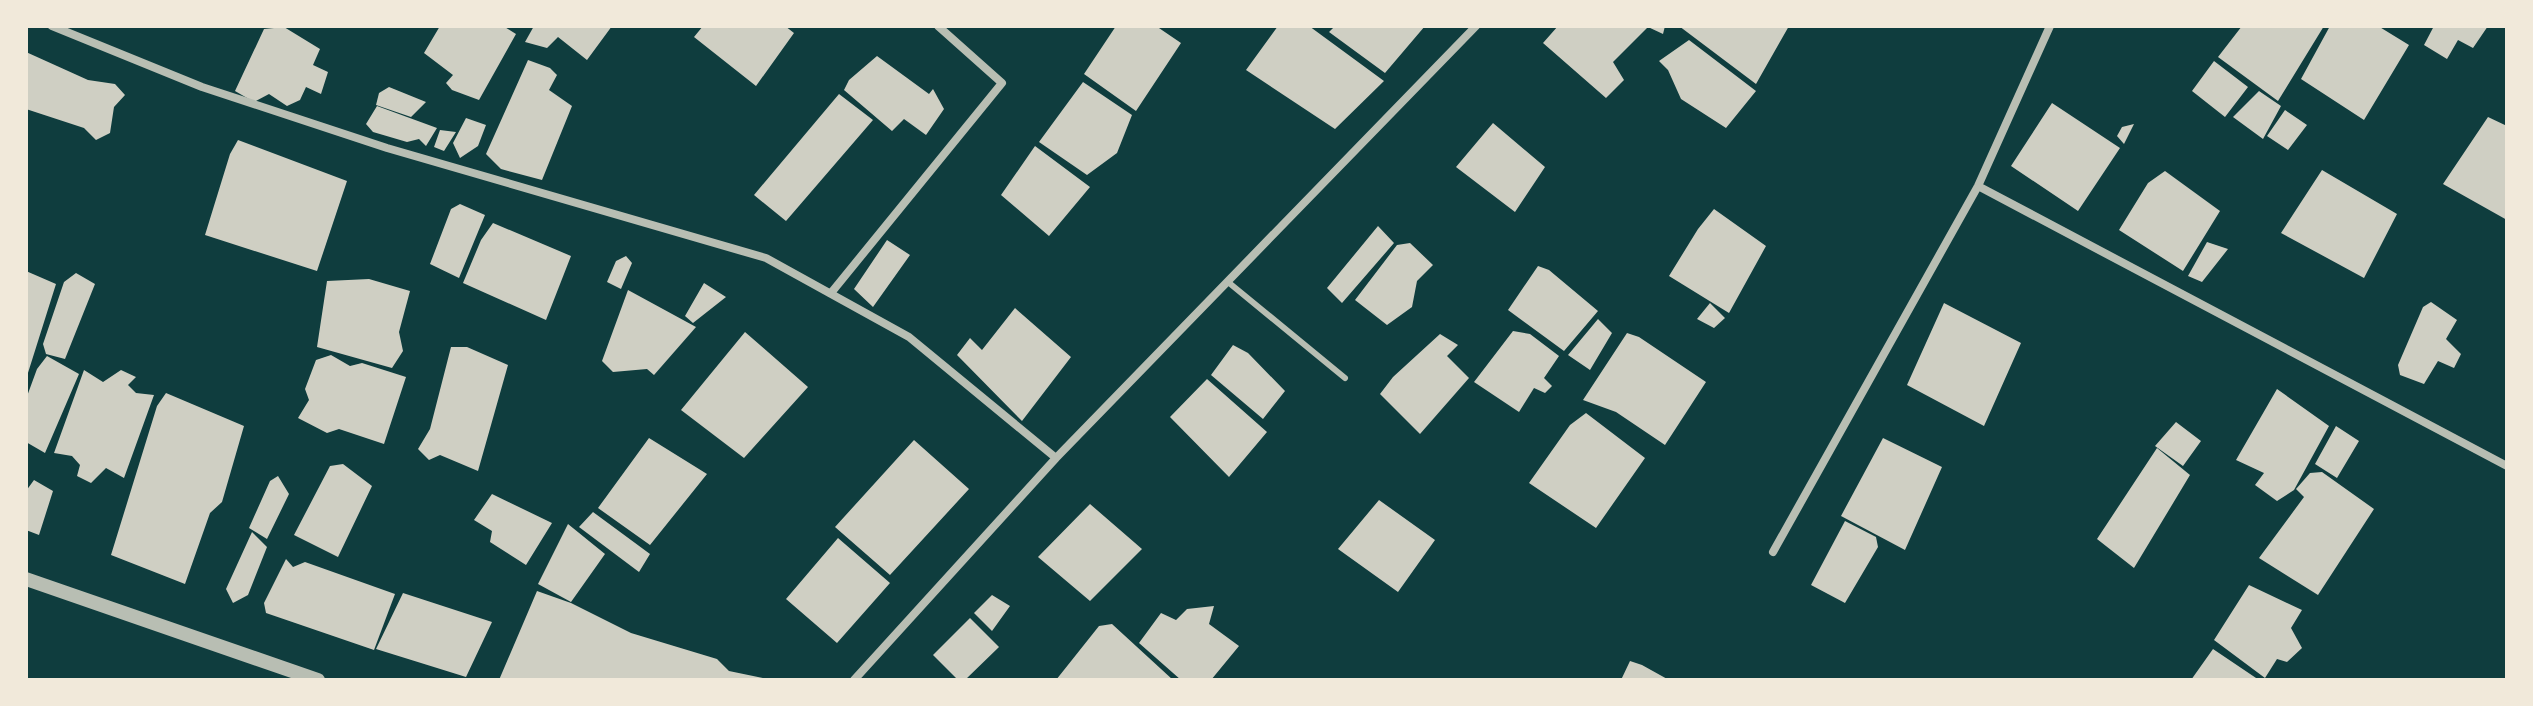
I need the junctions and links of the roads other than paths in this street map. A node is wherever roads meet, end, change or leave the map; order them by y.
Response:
1 (52, 26) edge
2 (938, 26) edge
3 (1476, 26) edge
4 (2050, 26) edge
5 (1978, 186) junction
6 (1228, 282) junction
7 (831, 293) junction
8 (1345, 378) dead end
9 (1056, 458) junction
10 (2507, 466) edge
11 (1773, 552) dead end
12 (26, 579) edge
13 (318, 680) edge
14 (854, 680) edge

1 - 7 street
2 - 7 street
3 - 6 street
4 - 5 street
5 - 10 street
5 - 11 street
6 - 8 lane
6 - 9 street
7 - 9 street
9 - 14 street
12 - 13 street

